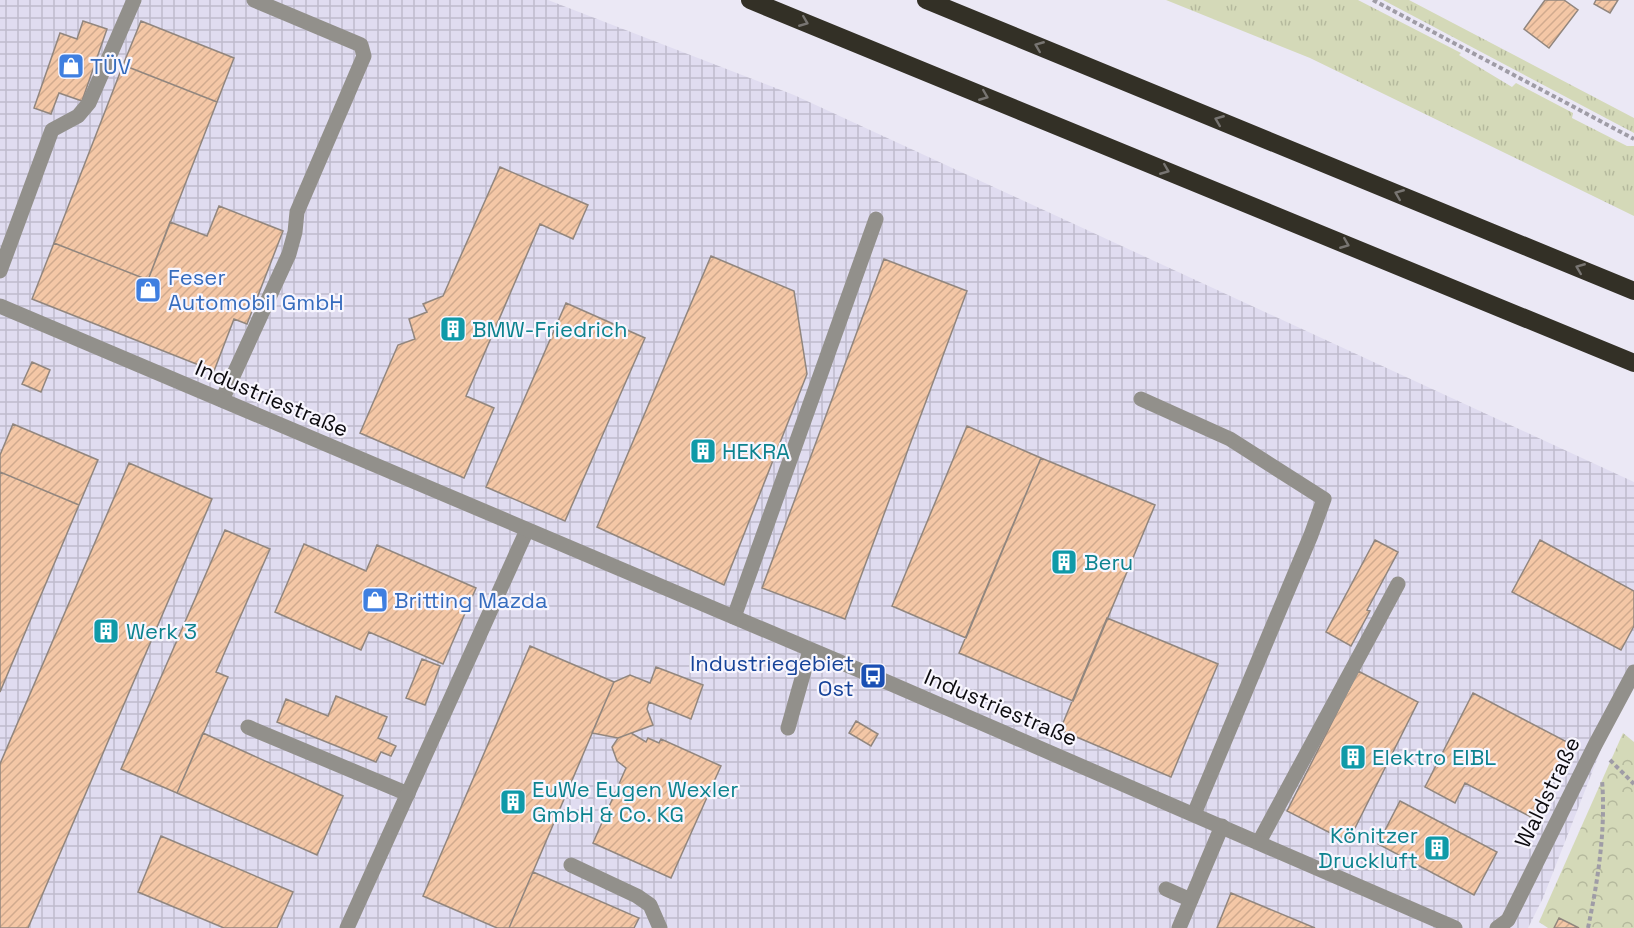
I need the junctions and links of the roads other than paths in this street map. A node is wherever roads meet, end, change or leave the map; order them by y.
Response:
1 (134, 0) edge
2 (254, 0) edge
3 (750, 0) edge
4 (926, 0) edge
5 (876, 219) dead end
6 (0, 271) edge
7 (1634, 291) edge
8 (0, 306) edge
9 (1634, 363) edge
10 (1141, 399) dead end
11 (222, 400) junction
12 (527, 530) junction
13 (1398, 584) dead end
14 (734, 617) junction
15 (810, 650) junction
16 (1634, 672) edge
17 (248, 727) dead end
18 (788, 728) dead end
19 (408, 794) junction
20 (1194, 814) junction
21 (1222, 826) junction
22 (1259, 842) junction
23 (571, 865) dead end
24 (1166, 889) dead end
25 (1191, 900) junction
26 (347, 928) edge
27 (660, 928) edge
28 (1179, 928) edge
29 (1455, 928) edge
30 (1497, 928) edge

1 - 6 street
2 - 11 street
3 -> 9 highway
7 -> 4 highway
5 - 14 street
8 - 11 street, Industriestraße
10 - 20 street
11 - 12 street, Industriestraße
12 - 14 street, Industriestraße
12 - 19 street
13 - 22 street
14 - 15 street, Industriestraße
15 - 18 street
15 - 20 street, Industriestraße
16 - 30 street, Waldstraße
17 - 19 street
19 - 26 street
20 - 21 street, Industriestraße
21 - 22 street, Industriestraße
21 - 25 street
22 - 29 street, Industriestraße
23 - 27 street
24 - 25 street
25 - 28 street

